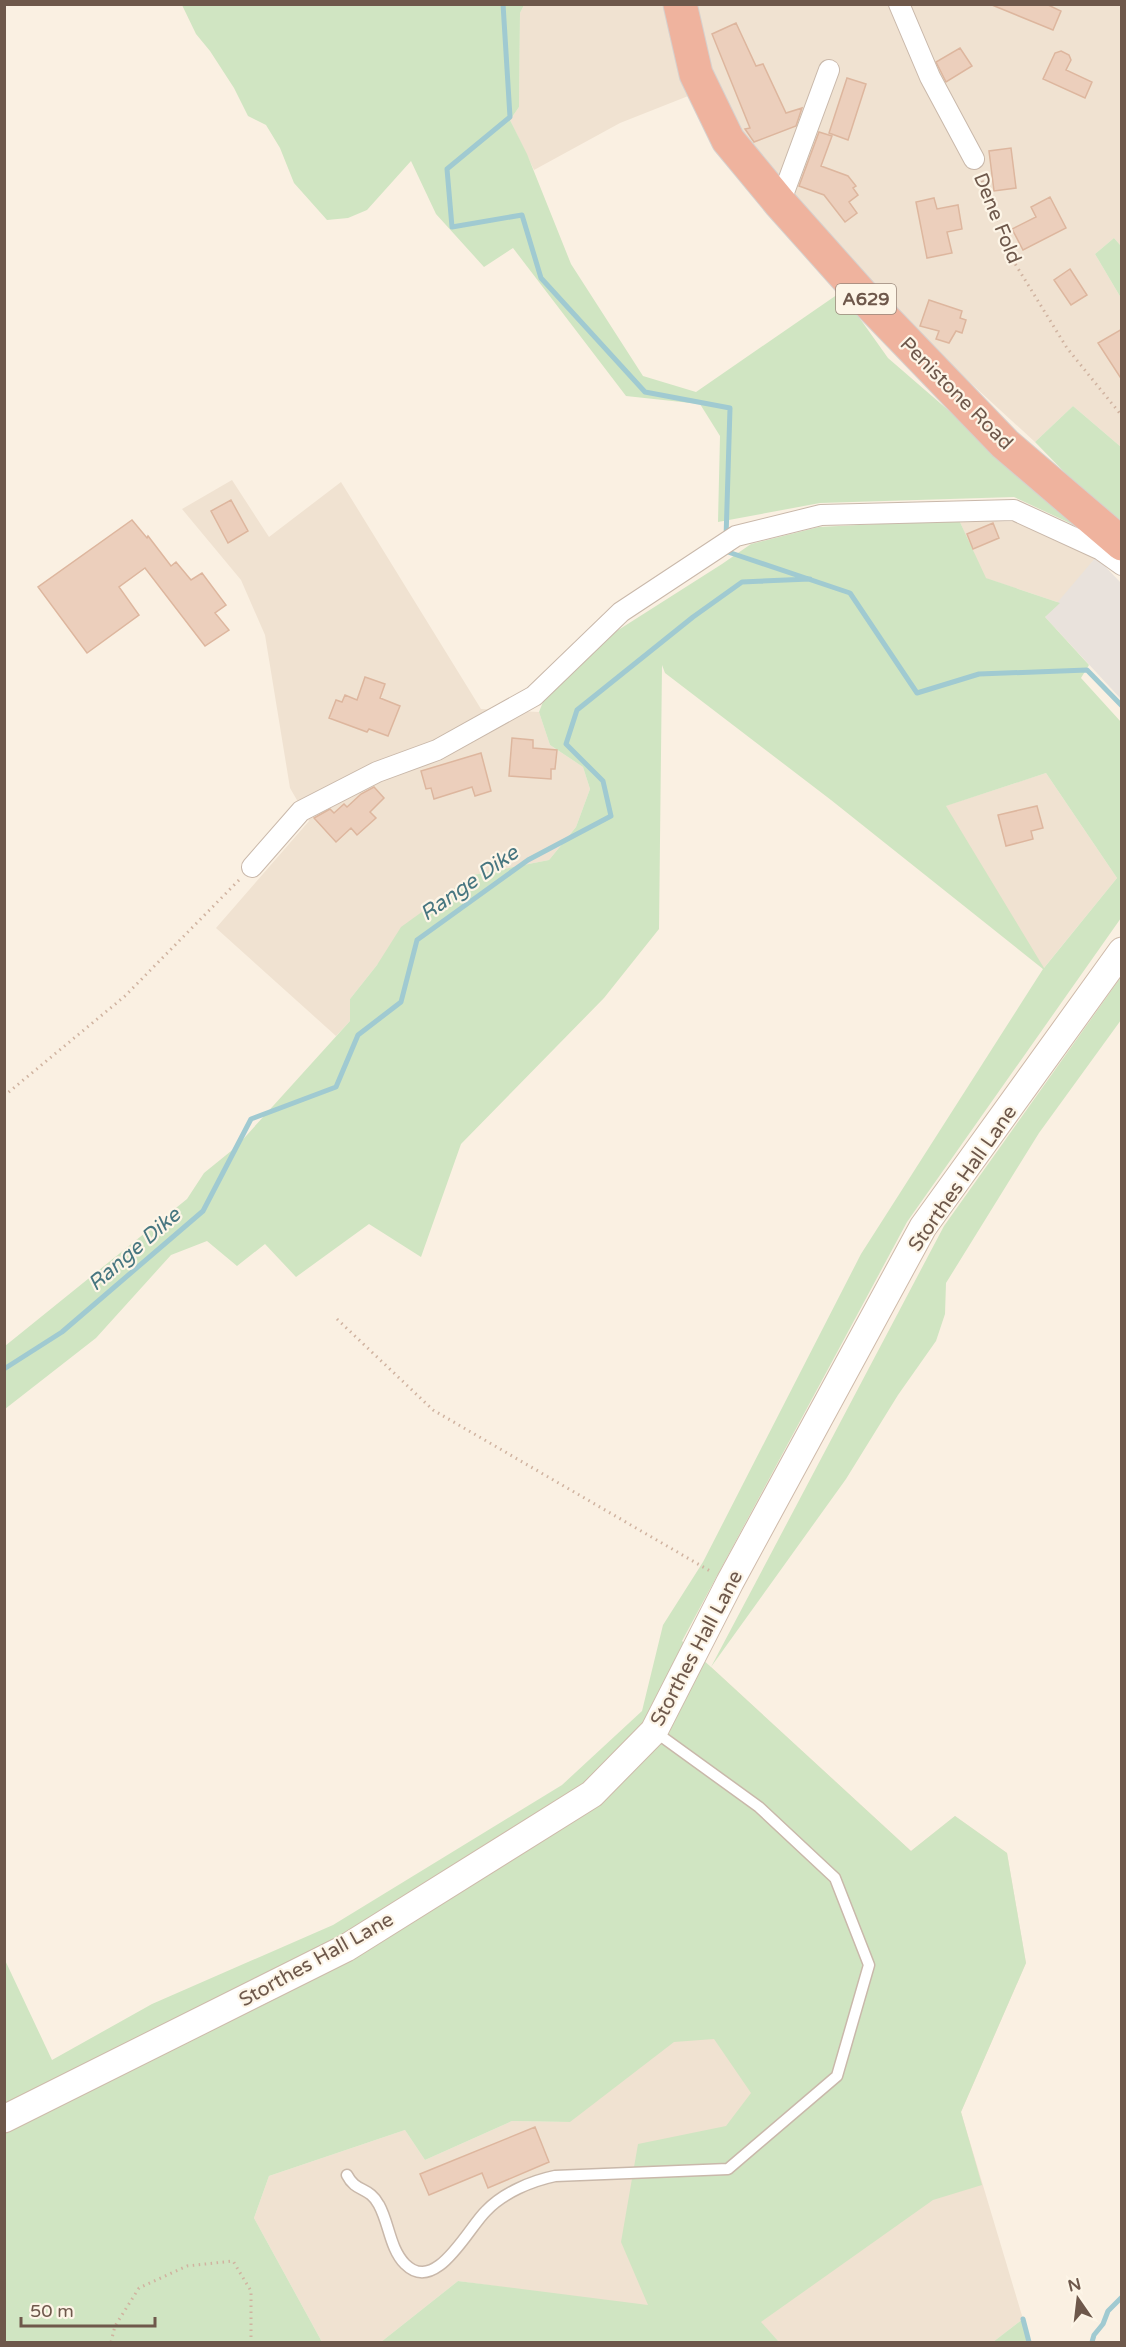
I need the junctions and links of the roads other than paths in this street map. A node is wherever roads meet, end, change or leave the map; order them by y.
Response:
1 (680, 4) edge
2 (899, 4) edge
3 (829, 70) dead end
4 (974, 159) road end
5 (780, 203) junction
6 (1122, 544) edge
7 (1122, 565) edge
8 (252, 867) road end
9 (1122, 951) edge
10 (654, 1731) junction
11 (4, 2119) edge
12 (347, 2175) dead end

1 - 5 highway, Penistone Road / A629
2 - 4 street, Dene Fold
3 - 5 street
5 - 6 highway, Penistone Road / A629
7 - 8 street
9 - 10 street, Storthes Hall Lane
10 - 11 street, Storthes Hall Lane
10 - 12 lane

